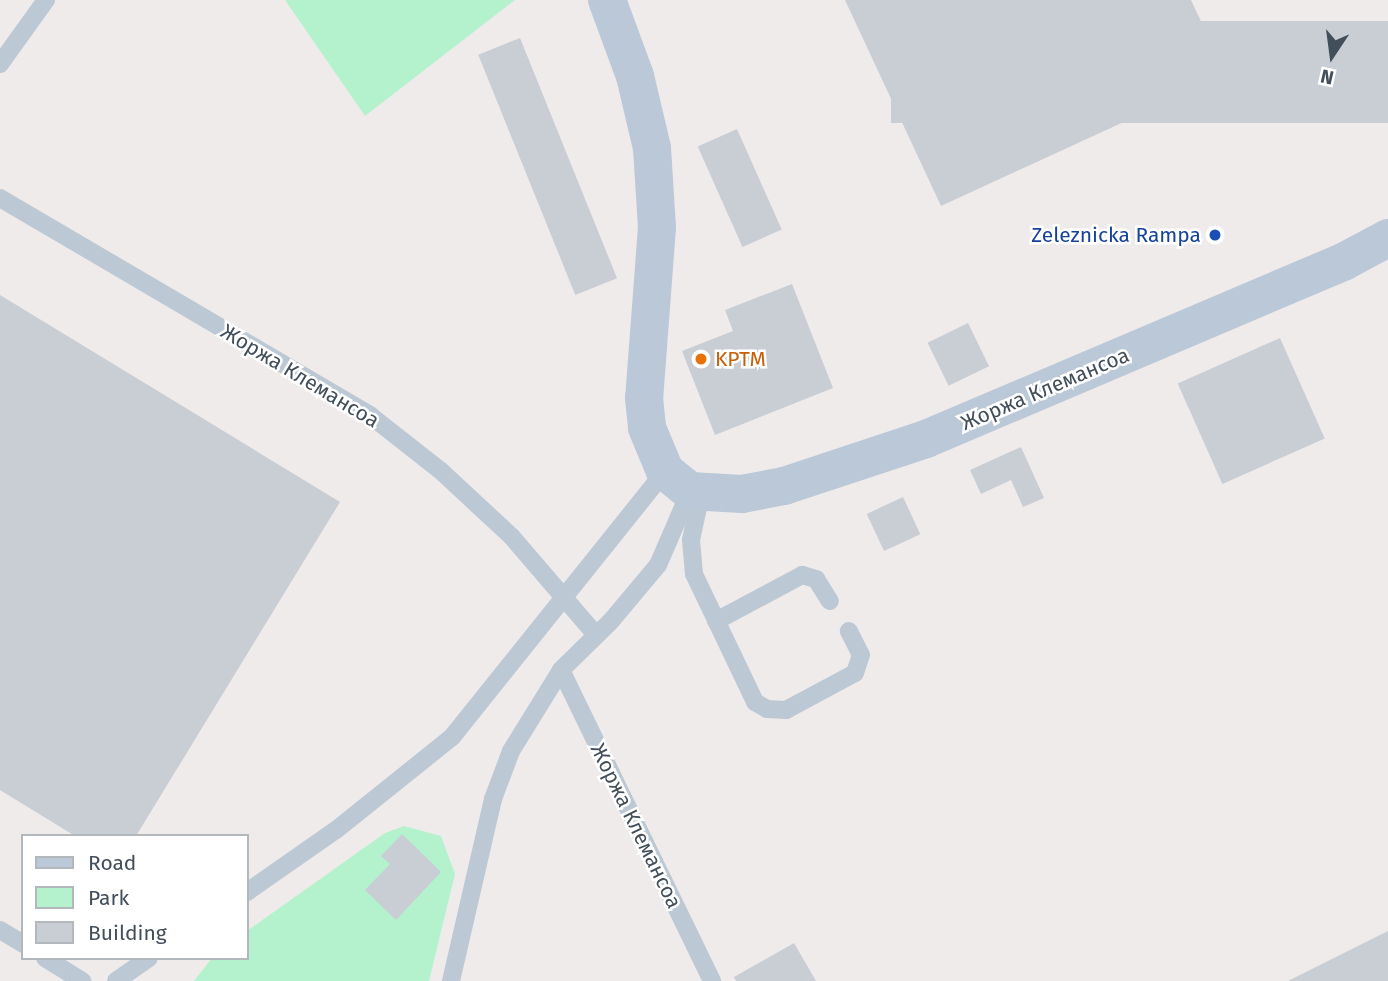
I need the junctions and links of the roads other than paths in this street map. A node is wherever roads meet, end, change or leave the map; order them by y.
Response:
1 (46, 0) edge
2 (607, 0) edge
3 (0, 64) edge
4 (0, 198) edge
5 (1388, 239) edge
6 (685, 485) junction
7 (565, 598) junction
8 (830, 601) dead end
9 (716, 621) junction
10 (849, 631) dead end
11 (596, 635) junction
12 (561, 670) junction
13 (248, 891) edge
14 (0, 930) edge
15 (21, 943) edge
16 (48, 960) edge
17 (146, 960) edge
18 (82, 981) edge
19 (116, 981) edge
20 (451, 981) edge
21 (712, 981) edge

1 - 3 lane
2 - 6 main road
4 - 7 lane, Жоржа Клемансоа
5 - 6 main road, Жоржа Клемансоа
6 - 7 lane
6 - 9 lane
6 - 11 lane
7 - 11 lane, Жоржа Клемансоа
7 - 13 lane
8 - 9 lane
9 - 10 lane
11 - 12 lane
12 - 20 lane
12 - 21 lane, Жоржа Клемансоа
14 - 15 lane
16 - 18 lane
17 - 19 lane

